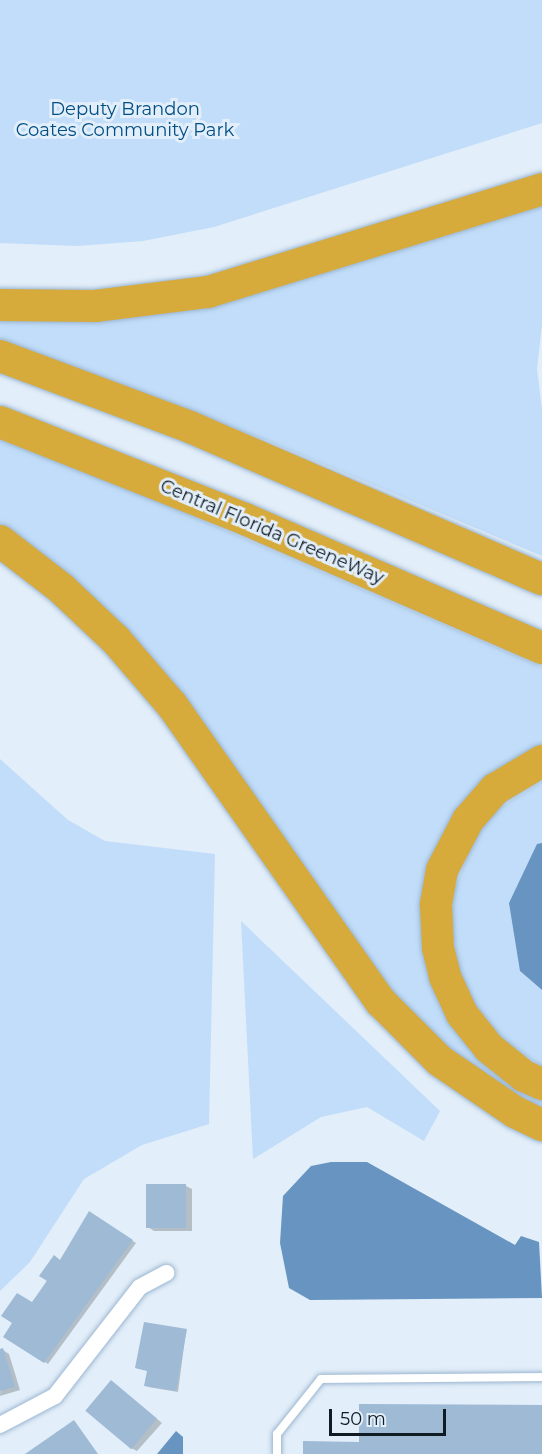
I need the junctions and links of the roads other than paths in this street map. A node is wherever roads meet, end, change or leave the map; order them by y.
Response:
1 (542, 189) edge
2 (0, 305) edge
3 (0, 356) edge
4 (0, 422) edge
5 (0, 541) edge
6 (542, 579) edge
7 (542, 648) edge
8 (542, 761) edge
9 (542, 1084) edge
10 (542, 1125) edge
11 (166, 1273) dead end
12 (542, 1377) edge
13 (0, 1425) edge
14 (278, 1454) edge

1 - 2 highway
3 - 6 highway
4 - 7 highway, Central Florida GreeneWay
5 - 10 highway
8 - 9 highway
11 - 13 street
12 - 14 lane

